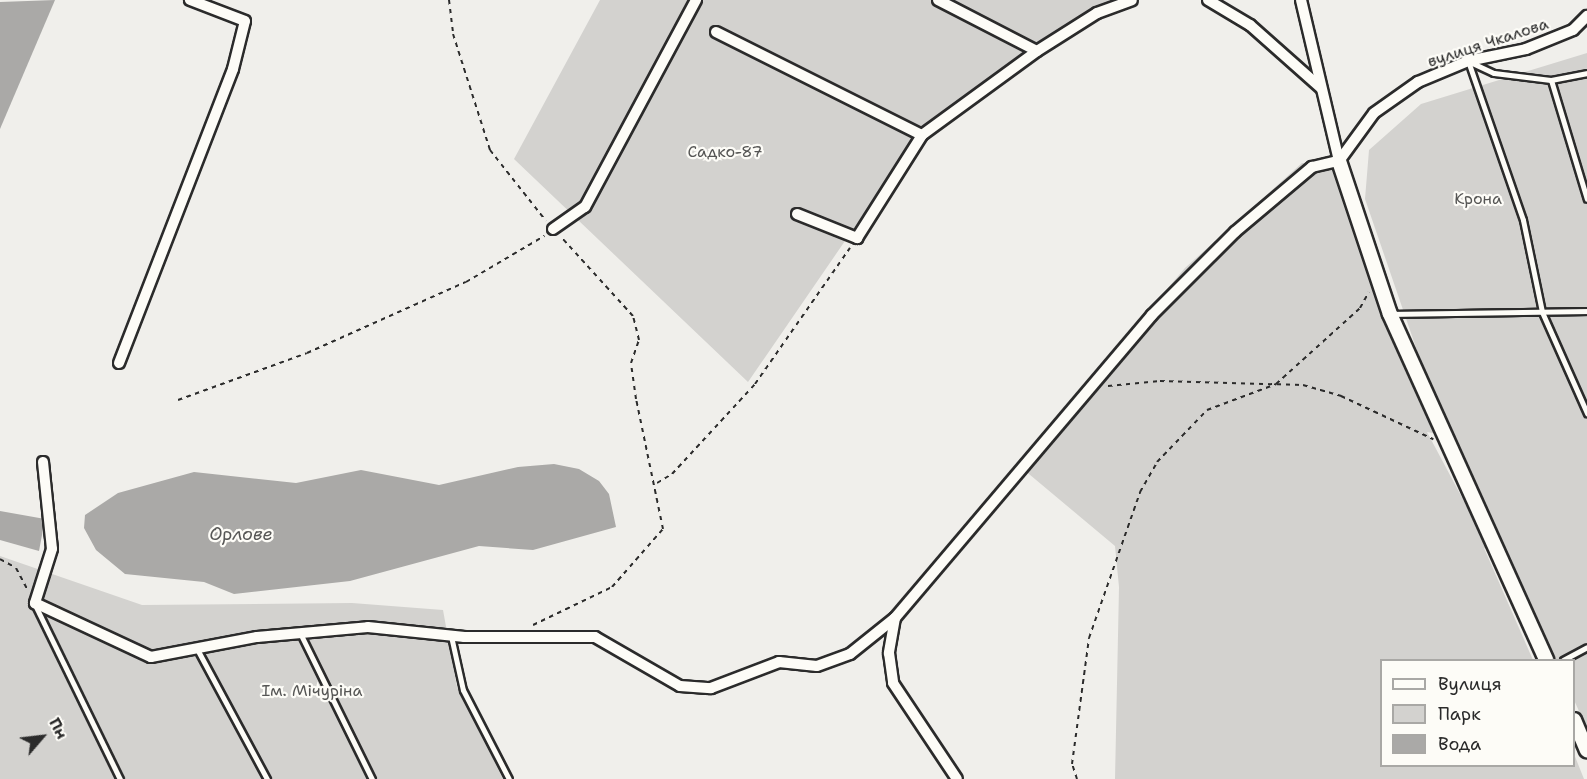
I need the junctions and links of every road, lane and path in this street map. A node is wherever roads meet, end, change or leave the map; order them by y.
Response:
1 (190, 0) edge
2 (449, 0) edge
3 (696, 0) edge
4 (938, 0) edge
5 (1132, 0) edge
6 (1208, 0) edge
7 (1301, 0) edge
8 (1587, 16) edge
9 (716, 32) dead end
10 (1037, 51) junction
11 (1468, 61) junction
12 (1587, 73) edge
13 (1551, 80) junction
14 (1323, 89) junction
15 (922, 135) junction
16 (1339, 161) junction
17 (1587, 199) edge
18 (797, 214) dead end
19 (553, 229) junction
20 (857, 238) junction
21 (1377, 277) junction
22 (1587, 311) edge
23 (1542, 312) junction
24 (1390, 314) junction
25 (119, 363) dead end
26 (1276, 384) junction
27 (1102, 389) dead end
28 (178, 400) dead end
29 (1587, 413) edge
30 (1445, 444) junction
31 (44, 462) dead end
32 (657, 483) junction
33 (0, 559) edge
34 (35, 603) junction
35 (895, 618) junction
36 (301, 635) junction
37 (451, 636) junction
38 (511, 637) junction
39 (1587, 647) edge
40 (197, 649) junction
41 (1546, 659) edge
42 (1565, 659) edge
43 (1575, 722) edge
44 (1587, 750) edge
45 (120, 779) edge
46 (267, 779) edge
47 (372, 779) edge
48 (509, 779) edge
49 (957, 779) edge
50 (1077, 779) edge

1 - 25 street
2 - 19 path
3 - 19 street
4 - 10 street
5 - 10 street
6 - 14 street
7 - 14 street
8 - 11 street, вулиця Чкалова
9 - 15 street
10 - 15 street
11 - 13 lane
11 - 16 street, вулиця Чкалова
11 - 23 lane
12 - 13 lane
13 - 17 lane
14 - 16 street
15 - 20 street
16 - 21 street
16 - 35 street
18 - 20 street
19 - 28 path
19 - 32 path
20 - 32 path
21 - 24 street
21 - 26 path
22 - 23 lane
23 - 24 lane
23 - 29 lane
24 - 30 street
26 - 27 path
26 - 30 path
26 - 50 path
30 - 41 street
31 - 34 street
32 - 38 path
33 - 34 path
34 - 40 street
34 - 45 lane
35 - 38 street
35 - 49 street
36 - 37 street
36 - 40 street
36 - 47 lane
37 - 38 street
37 - 48 lane
39 - 42 lane
40 - 46 lane
43 - 44 street

